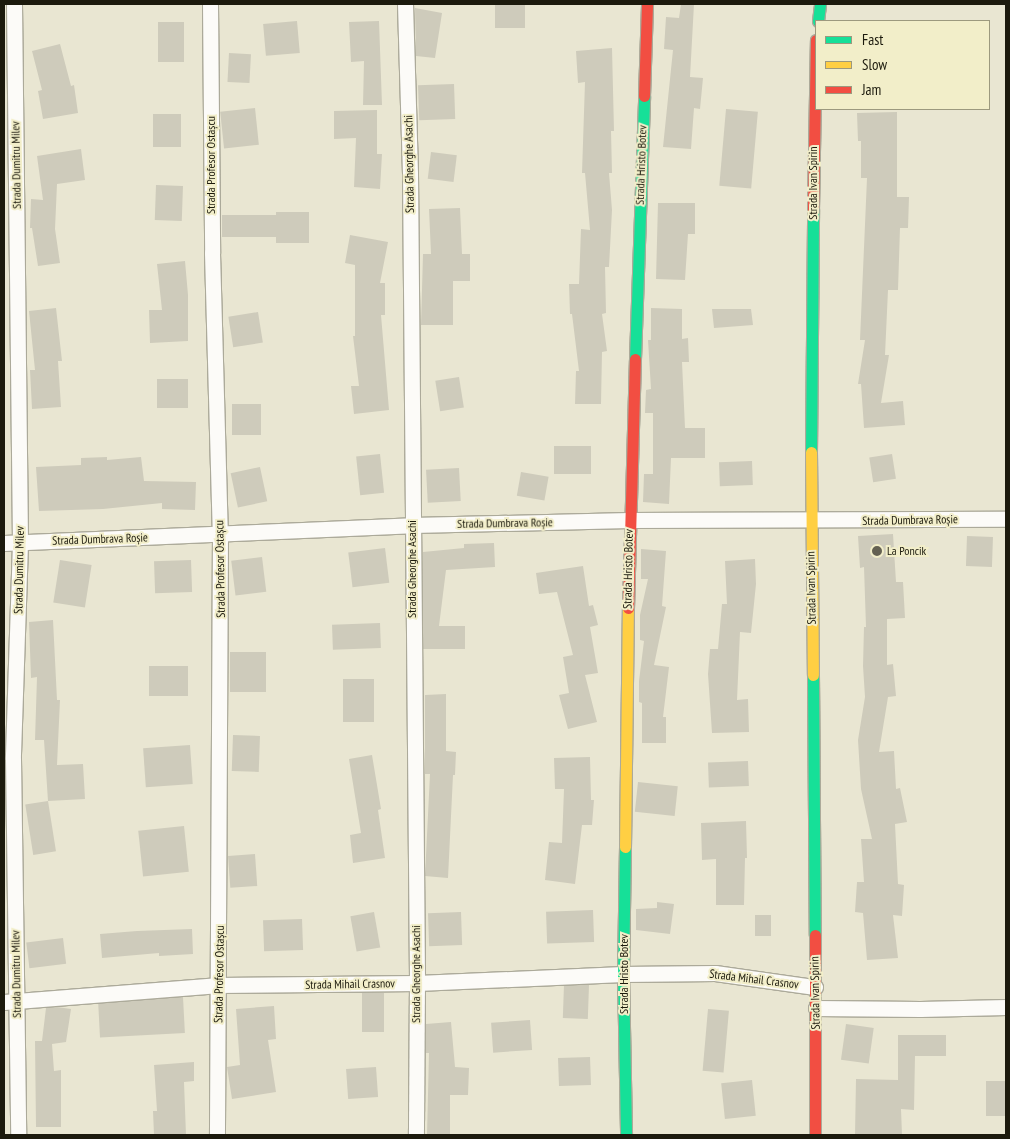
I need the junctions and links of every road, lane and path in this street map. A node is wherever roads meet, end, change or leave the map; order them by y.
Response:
1 (14, 4) edge
2 (210, 4) edge
3 (404, 4) edge
4 (647, 4) edge
5 (820, 4) edge
6 (818, 20) edge
7 (815, 75) edge
8 (1006, 519) edge
9 (629, 520) junction
10 (811, 521) junction
11 (412, 525) junction
12 (220, 534) junction
13 (4, 543) edge
14 (20, 543) junction
15 (623, 974) junction
16 (417, 983) junction
17 (219, 985) junction
18 (815, 987) junction
19 (10, 1002) edge
20 (1006, 1007) edge
21 (816, 1008) junction
22 (18, 1135) edge
23 (217, 1135) edge
24 (416, 1135) edge
25 (626, 1135) edge
26 (815, 1135) edge

1 - 14 street, Strada Dumitru Milev
2 - 12 street, Strada Profesor Ostașcu
3 - 11 street, Strada Gheorghe Asachi
4 - 9 street, Strada Hristo Botev
5 - 6 street
7 - 10 street, Strada Ivan Spirin
8 - 10 street, Strada Dumbrava Roșie
9 - 10 street, Strada Dumbrava Roșie
9 - 11 street, Strada Dumbrava Roșie
9 - 15 street, Strada Hristo Botev
10 - 18 street, Strada Ivan Spirin
11 - 12 street, Strada Dumbrava Roșie
11 - 16 street, Strada Gheorghe Asachi
12 - 14 street, Strada Dumbrava Roșie
12 - 17 street, Strada Profesor Ostașcu
13 - 14 street, Strada Dumbrava Roșie
14 - 19 street, Strada Dumitru Milev
15 - 16 street, Strada Mihail Crasnov
15 - 18 street, Strada Mihail Crasnov
15 - 25 street, Strada Hristo Botev
16 - 17 street, Strada Mihail Crasnov
16 - 24 street, Strada Gheorghe Asachi
17 - 19 street, Strada Mihail Crasnov
17 - 23 street, Strada Profesor Ostașcu
18 - 21 street, Strada Ivan Spirin
19 - 22 street, Strada Dumitru Milev
20 - 21 street
21 - 26 street, Strada Ivan Spirin

